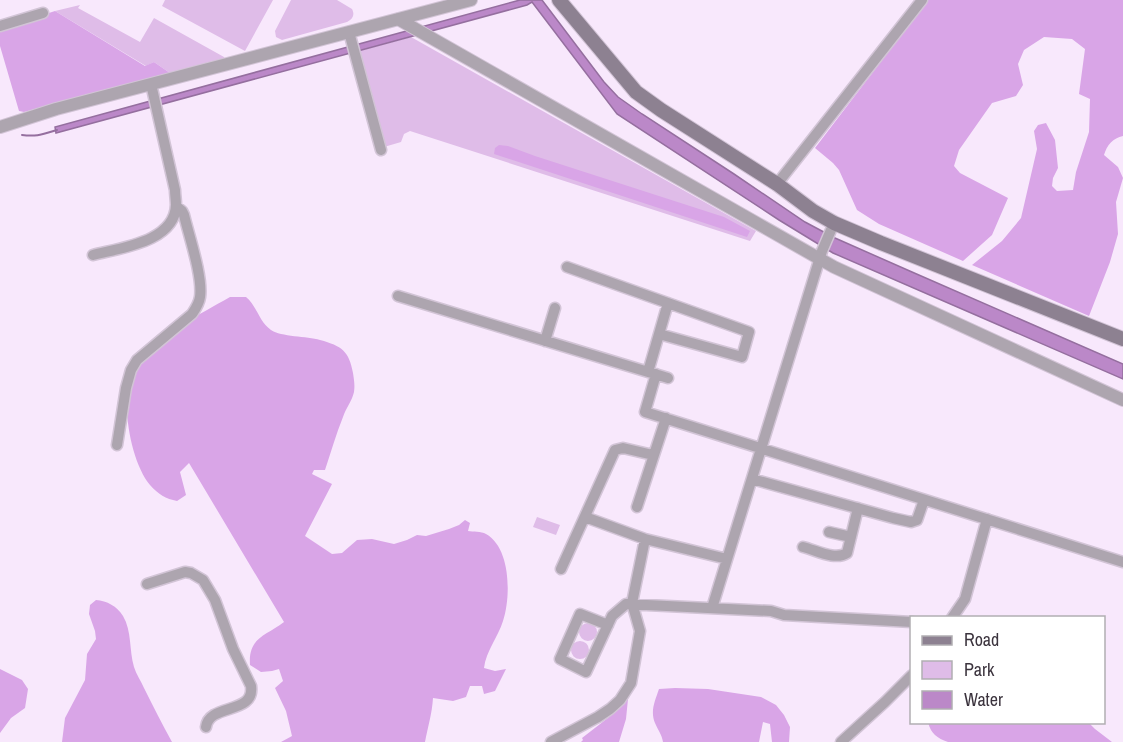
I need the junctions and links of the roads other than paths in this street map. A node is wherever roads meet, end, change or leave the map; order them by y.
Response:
1 (471, 0) edge
2 (559, 0) edge
3 (922, 0) edge
4 (43, 13) dead end
5 (398, 19) junction
6 (0, 26) edge
7 (349, 32) junction
8 (151, 84) junction
9 (0, 127) edge
10 (381, 150) dead end
11 (777, 184) junction
12 (177, 207) junction
13 (832, 227) junction
14 (93, 255) dead end
15 (821, 255) junction
16 (567, 267) dead end
17 (398, 297) dead end
18 (668, 303) junction
19 (555, 308) dead end
20 (659, 334) junction
21 (1123, 339) edge
22 (545, 341) junction
23 (652, 373) junction
24 (668, 378) dead end
25 (1123, 400) edge
26 (666, 418) junction
27 (117, 445) dead end
28 (762, 449) junction
29 (653, 456) junction
30 (752, 479) junction
31 (924, 500) junction
32 (638, 507) dead end
33 (858, 508) junction
34 (585, 517) junction
35 (987, 519) junction
36 (829, 532) dead end
37 (851, 537) junction
38 (645, 539) junction
39 (803, 547) dead end
40 (727, 560) junction
41 (1123, 562) edge
42 (561, 569) dead end
43 (147, 584) dead end
44 (632, 603) junction
45 (712, 608) junction
46 (953, 616) edge
47 (910, 621) edge
48 (608, 625) junction
49 (910, 677) edge
50 (206, 727) dead end
51 (551, 742) edge
52 (841, 742) edge

1 - 5 street
2 - 11 main road
3 - 11 street
4 - 6 street
5 - 7 street
5 - 15 street
7 - 8 street
7 - 10 street
8 - 9 street
8 - 12 street
11 - 13 main road
12 - 14 street
12 - 27 street
13 - 15 street
13 - 21 main road
15 - 25 street
15 - 28 street
16 - 18 street
17 - 22 street
18 - 20 street
18 - 20 street
19 - 22 street
20 - 23 street
22 - 23 street
23 - 24 street
23 - 26 street
26 - 28 street
26 - 29 street
28 - 30 street
28 - 31 street
29 - 32 street
29 - 34 street
30 - 33 street
30 - 40 street
31 - 33 street
31 - 35 street
33 - 37 street
34 - 38 street
34 - 42 street
35 - 41 street
35 - 46 street
36 - 37 street
37 - 39 street
38 - 40 street
38 - 44 street
40 - 45 street
43 - 50 street
44 - 45 street
44 - 48 street
44 - 51 street
45 - 47 street
48 - 48 street
49 - 52 street

